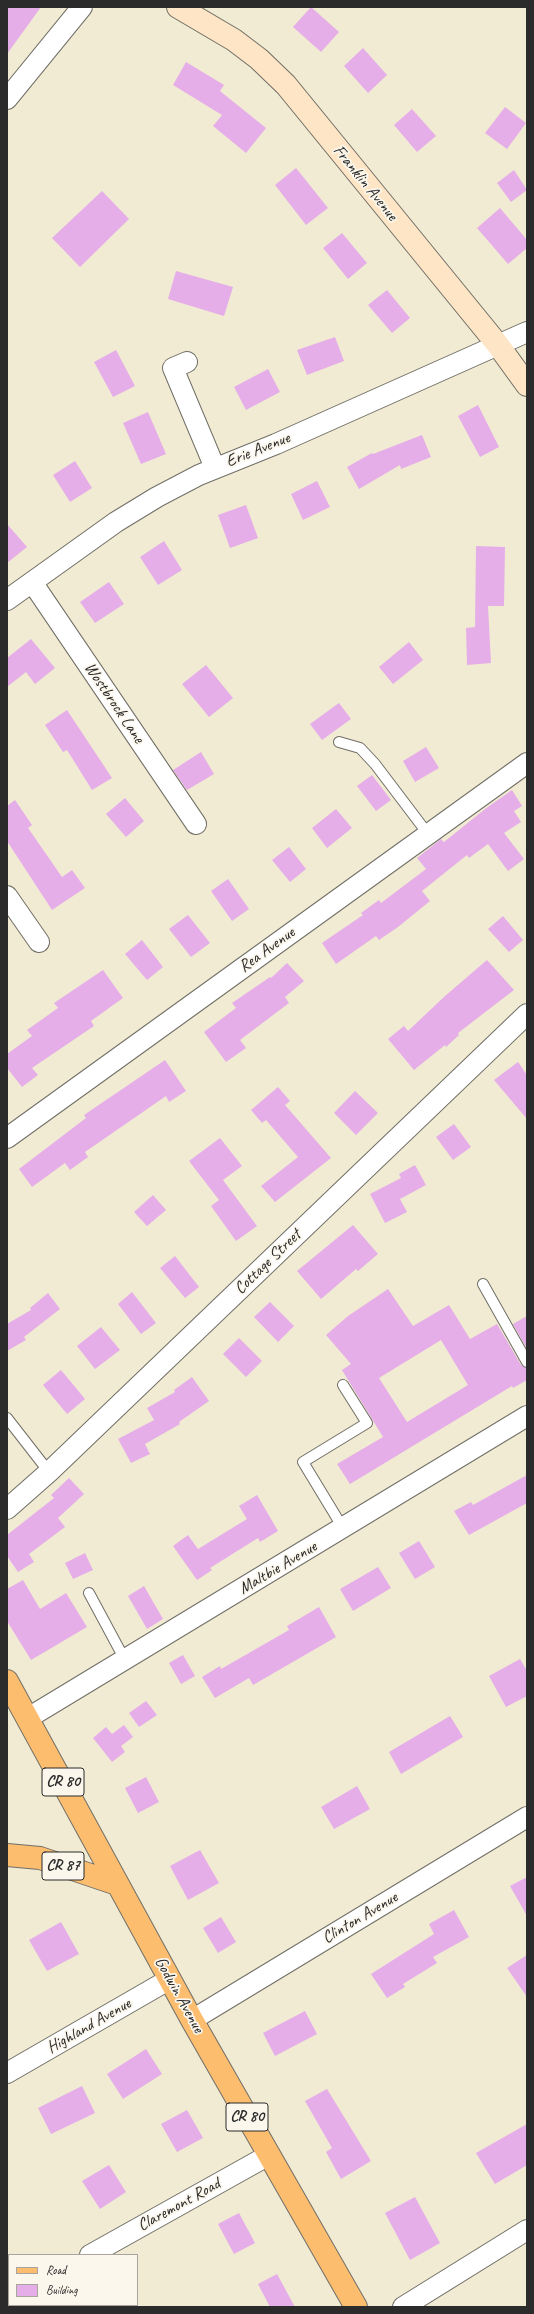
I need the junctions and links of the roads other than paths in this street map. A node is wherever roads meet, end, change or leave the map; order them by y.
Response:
1 (82, 7) edge
2 (178, 7) edge
3 (7, 99) edge
4 (527, 332) edge
5 (498, 345) junction
6 (188, 362) dead end
7 (527, 385) edge
8 (215, 468) junction
9 (32, 582) junction
10 (7, 600) edge
11 (339, 742) dead end
12 (527, 763) edge
13 (196, 824) dead end
14 (428, 834) junction
15 (7, 896) edge
16 (39, 942) dead end
17 (527, 1014) edge
18 (7, 1138) edge
19 (483, 1284) dead end
20 (527, 1362) edge
21 (343, 1385) dead end
22 (527, 1416) edge
23 (7, 1418) edge
24 (49, 1472) junction
25 (9, 1501) edge
26 (342, 1528) junction
27 (89, 1593) dead end
28 (126, 1660) junction
29 (7, 1681) edge
30 (28, 1718) junction
31 (527, 1817) edge
32 (7, 1855) edge
33 (117, 1884) junction
34 (170, 1979) junction
35 (192, 2020) junction
36 (7, 2073) edge
37 (269, 2155) junction
38 (527, 2230) edge
39 (92, 2254) edge
40 (356, 2307) edge
41 (403, 2307) edge

1 - 3 street
2 - 5 street, Franklin Avenue
4 - 5 street, Erie Avenue
5 - 7 street, Franklin Avenue
5 - 8 street, Erie Avenue
6 - 8 street
8 - 9 street, Erie Avenue
9 - 10 street, Erie Avenue
9 - 13 street, Wostbrock Lane
11 - 14 lane
12 - 14 street, Rea Avenue
14 - 18 street, Rea Avenue
15 - 16 street
17 - 24 street, Cottage Street
19 - 20 lane
21 - 26 lane
22 - 26 street, Maltbie Avenue
23 - 24 lane
24 - 25 street, Cottage Street
26 - 28 street, Maltbie Avenue
27 - 28 lane
28 - 30 street, Maltbie Avenue
29 - 30 main road, Godwin Avenue / CR 80
30 - 33 main road, Godwin Avenue / CR 80
31 - 35 street, Clinton Avenue
32 - 33 main road, CR 87
33 - 34 main road, Godwin Avenue / CR 80
34 - 35 main road, Godwin Avenue / CR 80
34 - 36 street, Highland Avenue
35 - 37 main road, Godwin Avenue / CR 80
37 - 39 street, Claremont Road
37 - 40 main road, Godwin Avenue / CR 80
38 - 41 street

